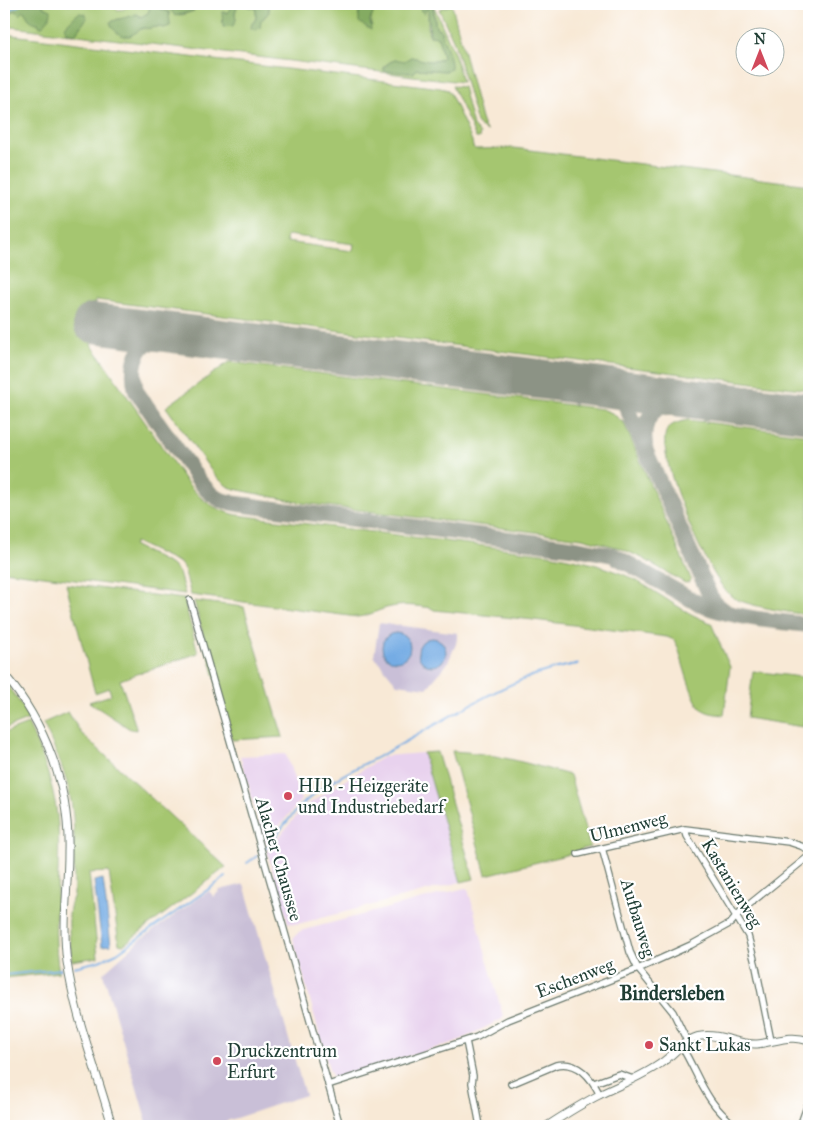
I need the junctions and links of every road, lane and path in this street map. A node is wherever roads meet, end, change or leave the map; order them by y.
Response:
1 (190, 600) dead end
2 (4, 674) edge
3 (685, 829) junction
4 (602, 848) junction
5 (809, 850) edge
6 (578, 854) dead end
7 (809, 856) edge
8 (737, 917) junction
9 (638, 969) junction
10 (466, 1041) junction
11 (687, 1041) junction
12 (771, 1041) junction
13 (809, 1041) edge
14 (682, 1047) junction
15 (633, 1079) junction
16 (594, 1083) junction
17 (511, 1084) dead end
18 (328, 1085) junction
19 (600, 1094) junction
20 (809, 1101) edge
21 (112, 1126) edge
22 (340, 1126) edge
23 (480, 1126) edge
24 (547, 1126) edge
25 (736, 1126) edge
26 (800, 1126) edge

1 - 18 street, Alacher Chaussee
2 - 21 street
3 - 4 street, Ulmenweg
3 - 5 street
3 - 8 street, Kastanienweg
4 - 6 street, Ulmenweg
4 - 9 street, Aufbauweg
7 - 8 street, Eschenweg
8 - 9 street, Eschenweg
8 - 12 street, Kastanienweg
9 - 10 street, Eschenweg
9 - 11 street, Aufbauweg
10 - 18 street, Eschenweg
10 - 23 street
11 - 12 street
11 - 14 street
12 - 13 street
14 - 15 street
14 - 25 street
15 - 16 street
15 - 19 street
16 - 17 street
16 - 19 street
18 - 22 street, Alacher Chaussee
19 - 24 street
20 - 26 street

